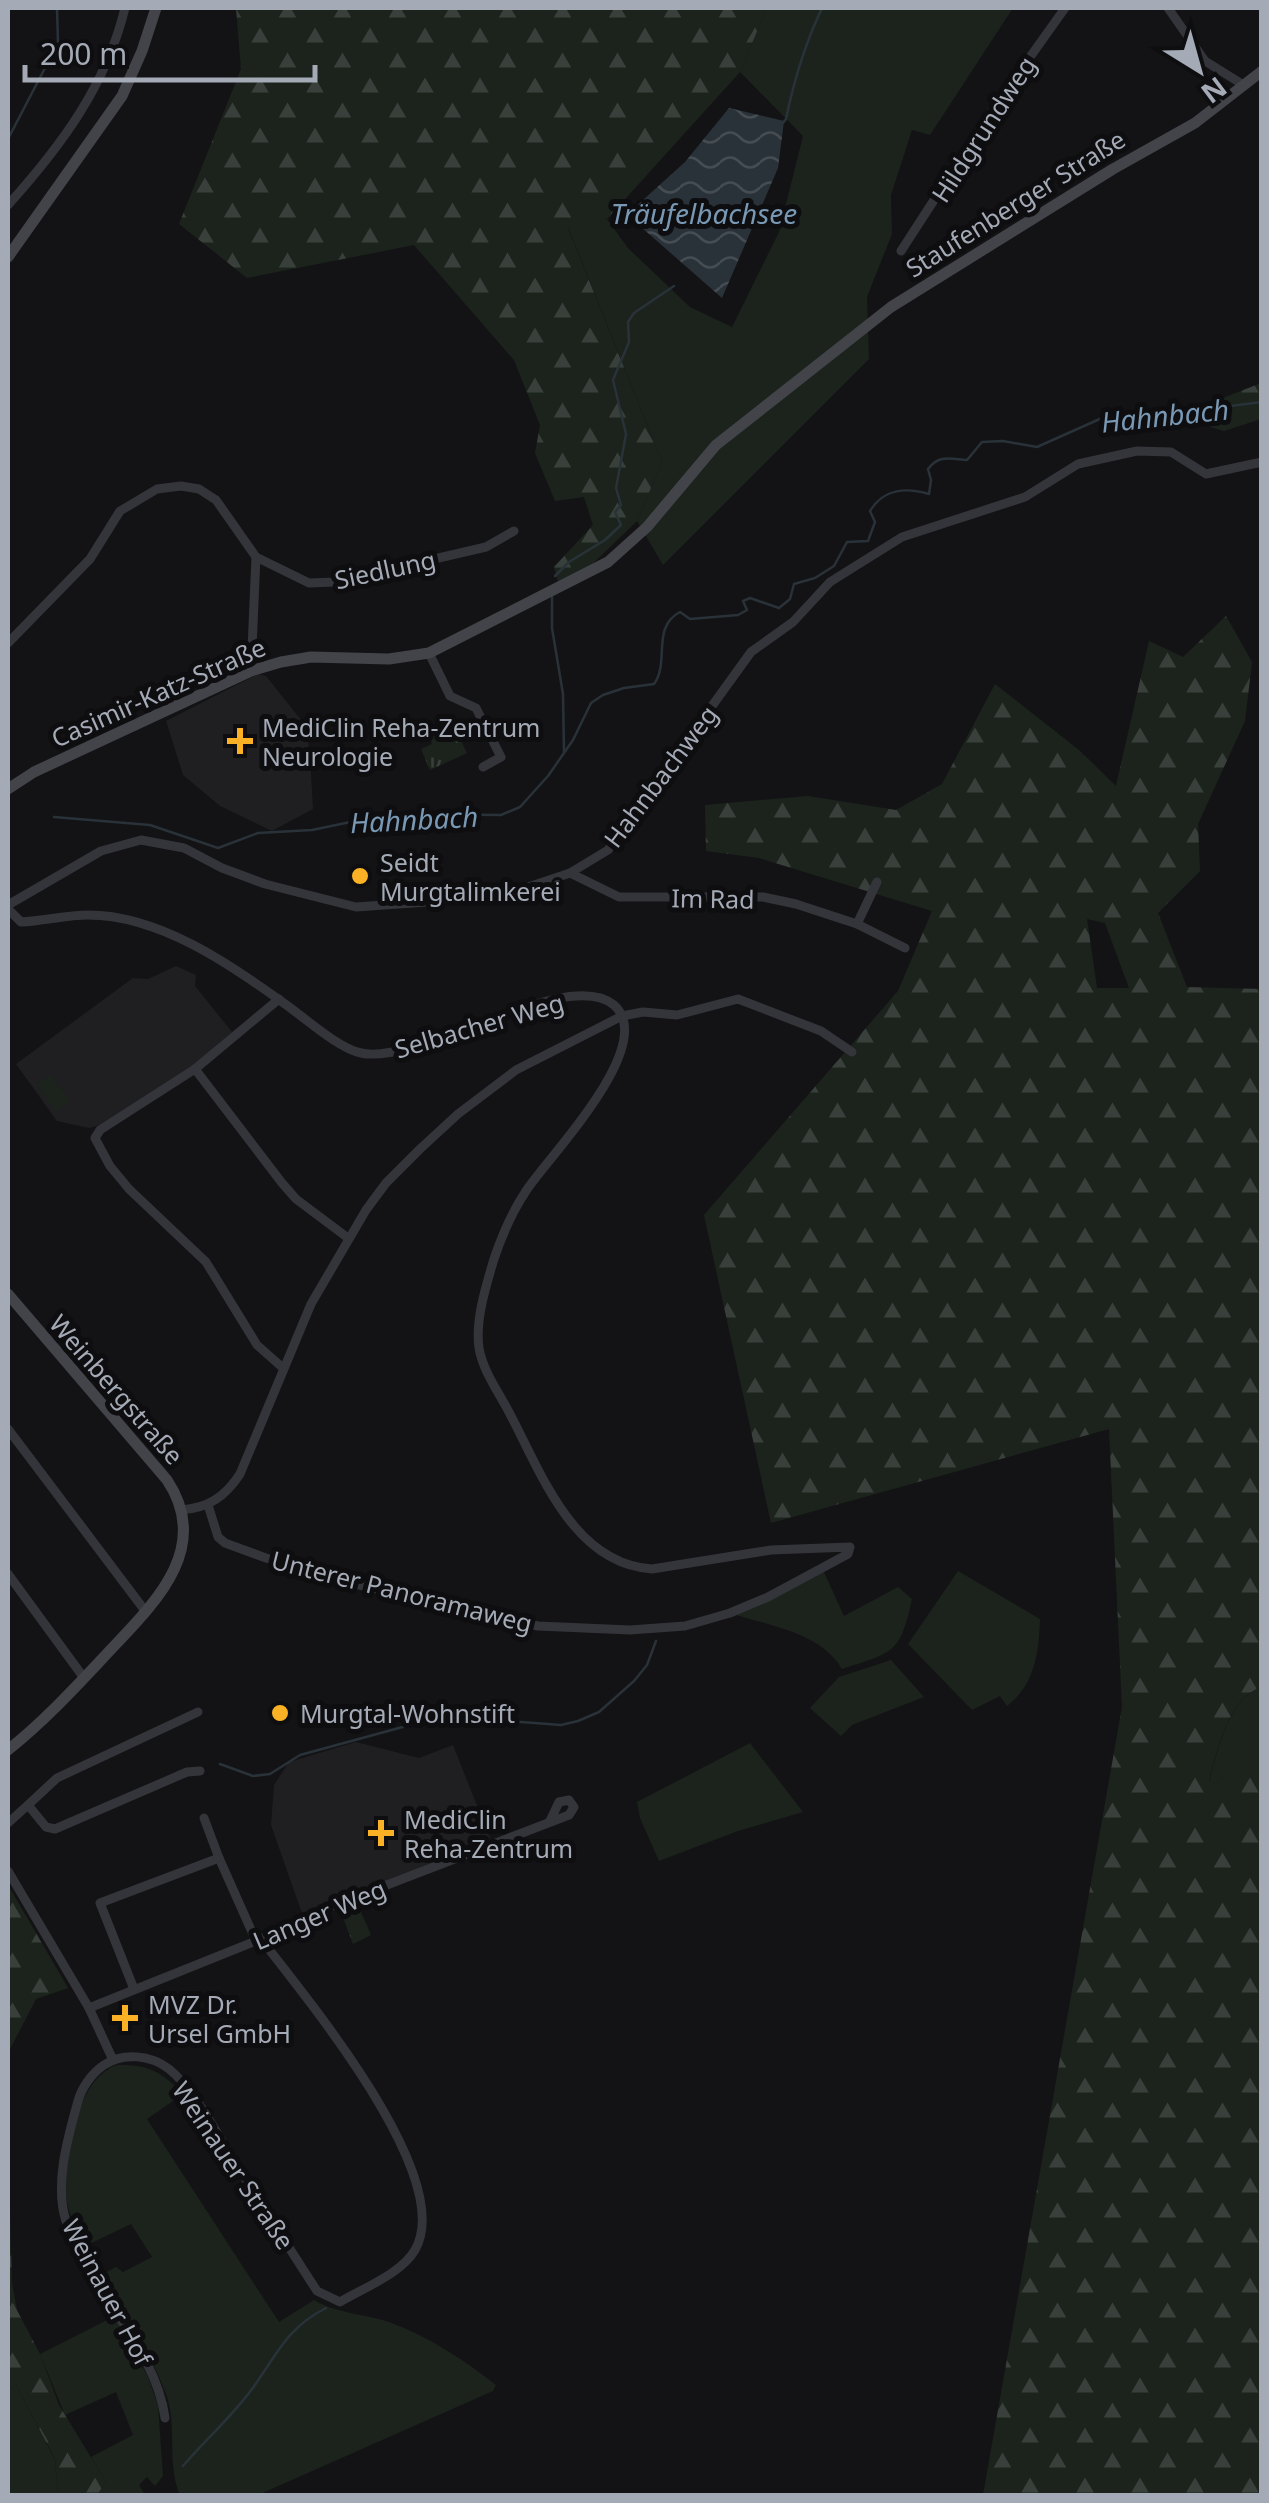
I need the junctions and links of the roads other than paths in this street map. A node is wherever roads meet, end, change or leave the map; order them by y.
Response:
1 (125, 8) edge
2 (156, 8) edge
3 (1065, 8) edge
4 (1168, 8) edge
5 (1262, 71) edge
6 (1242, 84) junction
7 (8, 205) edge
8 (901, 251) dead end
9 (8, 257) edge
10 (891, 307) joint
11 (1262, 462) edge
12 (514, 531) dead end
13 (256, 557) junction
14 (8, 642) edge
15 (428, 653) junction
16 (251, 672) junction
17 (483, 767) dead end
18 (8, 790) edge
19 (570, 873) junction
20 (877, 882) dead end
21 (8, 907) edge
22 (857, 924) junction
23 (905, 948) dead end
24 (278, 999) junction
25 (622, 1016) junction
26 (852, 1052) dead end
27 (195, 1069) junction
28 (348, 1238) junction
29 (8, 1294) edge
30 (283, 1368) junction
31 (8, 1430) edge
32 (208, 1505) junction
33 (182, 1510) junction
34 (8, 1574) edge
35 (146, 1612) junction
36 (84, 1678) junction
37 (198, 1712) dead end
38 (8, 1750) edge
39 (200, 1770) dead end
40 (28, 1805) junction
41 (204, 1818) dead end
42 (550, 1821) dead end
43 (8, 1823) edge
44 (219, 1858) junction
45 (8, 1871) edge
46 (258, 1940) junction
47 (134, 1989) junction
48 (89, 2008) junction
49 (113, 2060) junction
50 (166, 2418) dead end

1 - 7 street
2 - 9 street
3 - 8 street, Hildgrundweg
4 - 6 street
5 - 6 street, Staufenberger Straße
6 - 10 street, Staufenberger Straße
10 - 15 street, Casimir-Katz-Straße
11 - 19 street, Hahnbachweg
12 - 13 street, Siedlung
13 - 14 street
13 - 16 street
15 - 16 street, Casimir-Katz-Straße
15 - 17 street
16 - 18 street, Casimir-Katz-Straße
19 - 21 street, Hahnbachweg
19 - 22 street, Im Rad
20 - 22 street
21 - 24 street, Selbacher Weg
22 - 23 street, Im Rad
24 - 25 street, Selbacher Weg
24 - 27 street
25 - 26 street, Selbacher Weg
25 - 28 street
25 - 32 street, Unterer Panoramaweg
27 - 28 street
27 - 30 street
28 - 30 street
29 - 33 street, Weinbergstraße
30 - 32 street
31 - 35 street
32 - 33 street
33 - 35 street
34 - 36 street
35 - 36 street
36 - 38 street
37 - 40 street
39 - 40 street
40 - 43 street
41 - 44 street
42 - 46 street, Langer Weg
44 - 46 street
44 - 47 street
45 - 48 street
46 - 47 street, Langer Weg
46 - 49 street, Weinauer Straße
47 - 48 street, Langer Weg
48 - 49 street
49 - 50 street, Weinauer Hof

